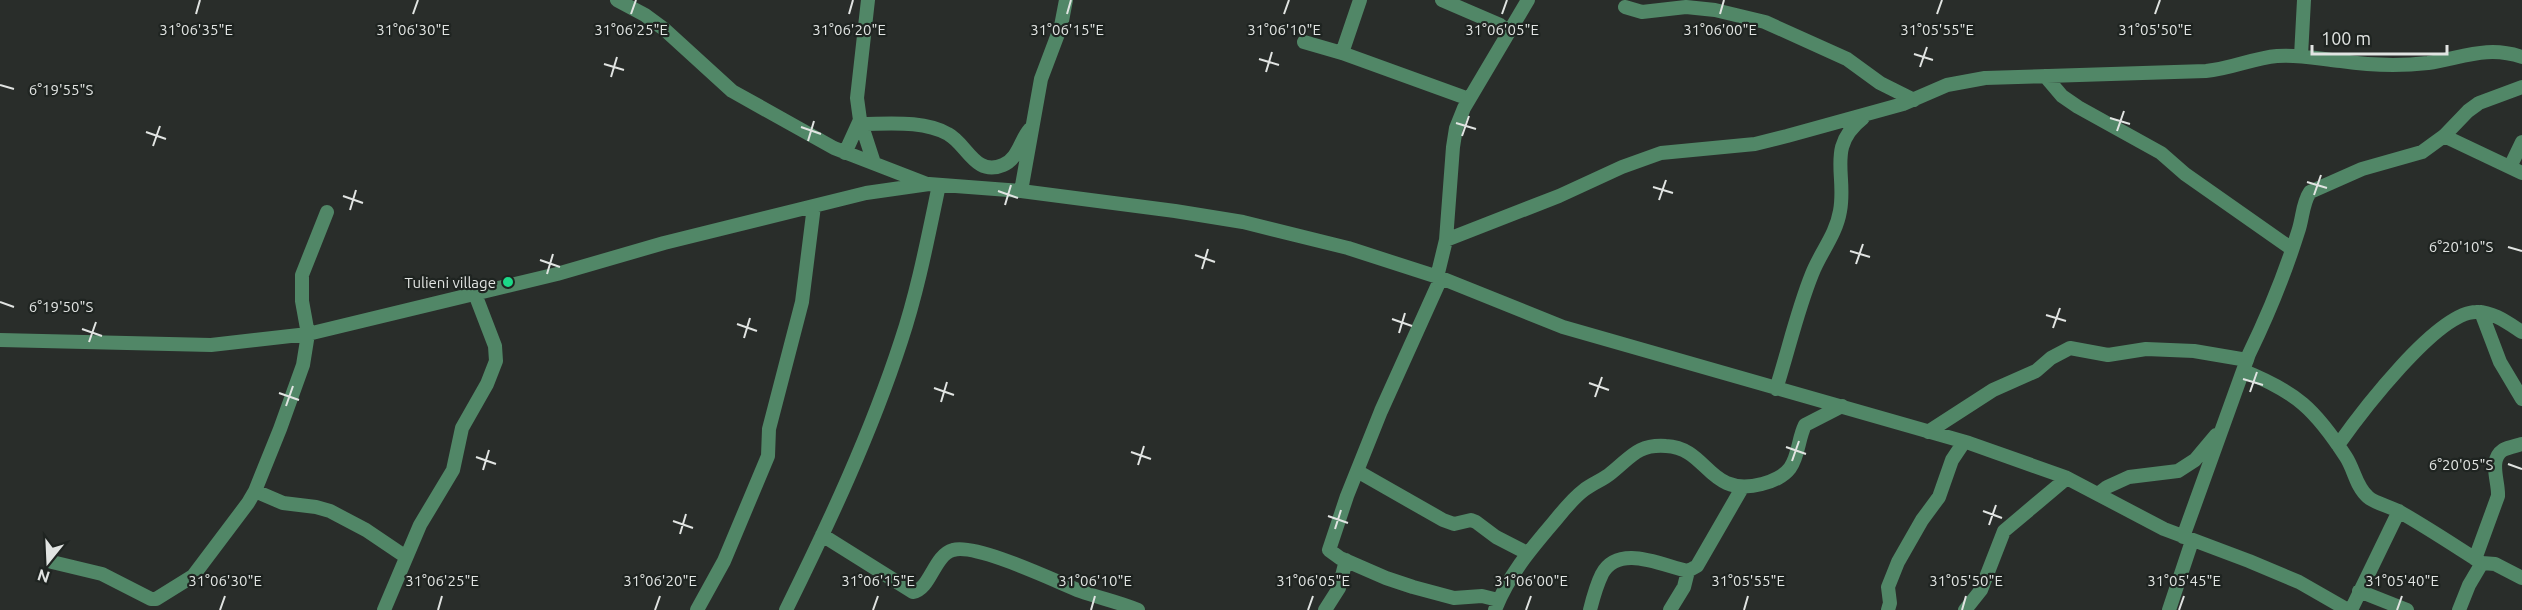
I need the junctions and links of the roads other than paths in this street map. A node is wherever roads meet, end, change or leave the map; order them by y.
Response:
1 (617, 0) edge
2 (868, 0) edge
3 (1066, 0) edge
4 (1359, 0) edge
5 (1442, 0) edge
6 (1528, 0) edge
7 (2304, 0) edge
8 (1625, 7) dead end
9 (1508, 31) junction
10 (1304, 42) dead end
11 (1342, 52) junction
12 (2301, 56) junction
13 (2522, 57) edge
14 (2045, 76) junction
15 (2522, 87) edge
16 (1469, 99) junction
17 (1914, 100) junction
18 (1868, 114) junction
19 (860, 122) junction
20 (1030, 129) junction
21 (2444, 136) junction
22 (2522, 142) edge
23 (845, 153) junction
24 (874, 163) junction
25 (2516, 170) edge
26 (934, 185) junction
27 (1021, 191) junction
28 (814, 206) junction
29 (327, 212) dead end
30 (1446, 240) junction
31 (2292, 249) junction
32 (1439, 278) junction
33 (475, 294) junction
34 (2481, 312) junction
35 (2522, 332) edge
36 (308, 334) junction
37 (0, 340) edge
38 (2245, 365) junction
39 (1776, 389) junction
40 (2522, 399) edge
41 (1842, 406) junction
42 (2221, 430) junction
43 (1928, 432) junction
44 (1964, 442) junction
45 (2522, 444) edge
46 (2338, 445) junction
47 (1357, 471) junction
48 (2067, 478) junction
49 (1742, 488) junction
50 (255, 490) junction
51 (2098, 494) junction
52 (2399, 511) junction
53 (822, 535) junction
54 (2188, 539) junction
55 (1527, 553) junction
56 (406, 557) junction
57 (1346, 560) junction
58 (2478, 561) junction
59 (52, 562) dead end
60 (1688, 571) junction
61 (2522, 578) edge
62 (2359, 591) junction
63 (1497, 605) edge
64 (384, 610) edge
65 (697, 610) edge
66 (786, 610) edge
67 (1138, 610) edge
68 (1325, 610) edge
69 (1590, 610) edge
70 (1670, 610) edge
71 (1888, 610) edge
72 (1965, 610) edge
73 (2169, 610) edge
74 (2349, 610) edge
75 (2407, 610) edge
76 (2459, 610) edge

1 - 23 street
2 - 19 street
3 - 20 street
4 - 11 street
5 - 9 street
6 - 9 street
7 - 12 street
8 - 17 street
9 - 16 street
10 - 11 street
11 - 16 street
12 - 13 street
12 - 14 street
14 - 17 street
14 - 31 street
15 - 21 street
16 - 30 street
17 - 18 street
18 - 30 street
18 - 39 street
19 - 20 street
19 - 23 street
19 - 24 street
20 - 27 street
21 - 25 street
21 - 31 street
22 - 25 street
23 - 24 street
24 - 26 street
26 - 27 street
26 - 28 street
26 - 53 street
27 - 32 street
28 - 33 street
28 - 65 street
29 - 36 street
30 - 32 street
31 - 38 street
32 - 39 street
32 - 47 street
33 - 36 street
33 - 56 street
34 - 35 street
34 - 40 street
34 - 46 street
36 - 37 street
36 - 50 street
38 - 42 street
38 - 43 street
38 - 46 street
39 - 41 street
41 - 43 street
41 - 49 street
42 - 51 street
42 - 54 street
43 - 44 street
44 - 48 street
44 - 71 street
45 - 58 street
46 - 52 street
47 - 55 street
47 - 57 street
48 - 51 street
48 - 72 street
49 - 55 street
49 - 60 street
50 - 56 street
50 - 59 street
51 - 54 street
52 - 58 street
52 - 62 street
53 - 66 street
53 - 67 street
54 - 73 street
54 - 74 street
55 - 63 street
56 - 64 street
57 - 63 street
57 - 68 street
58 - 61 street
58 - 76 street
60 - 69 street
60 - 70 street
62 - 74 street
62 - 75 street

